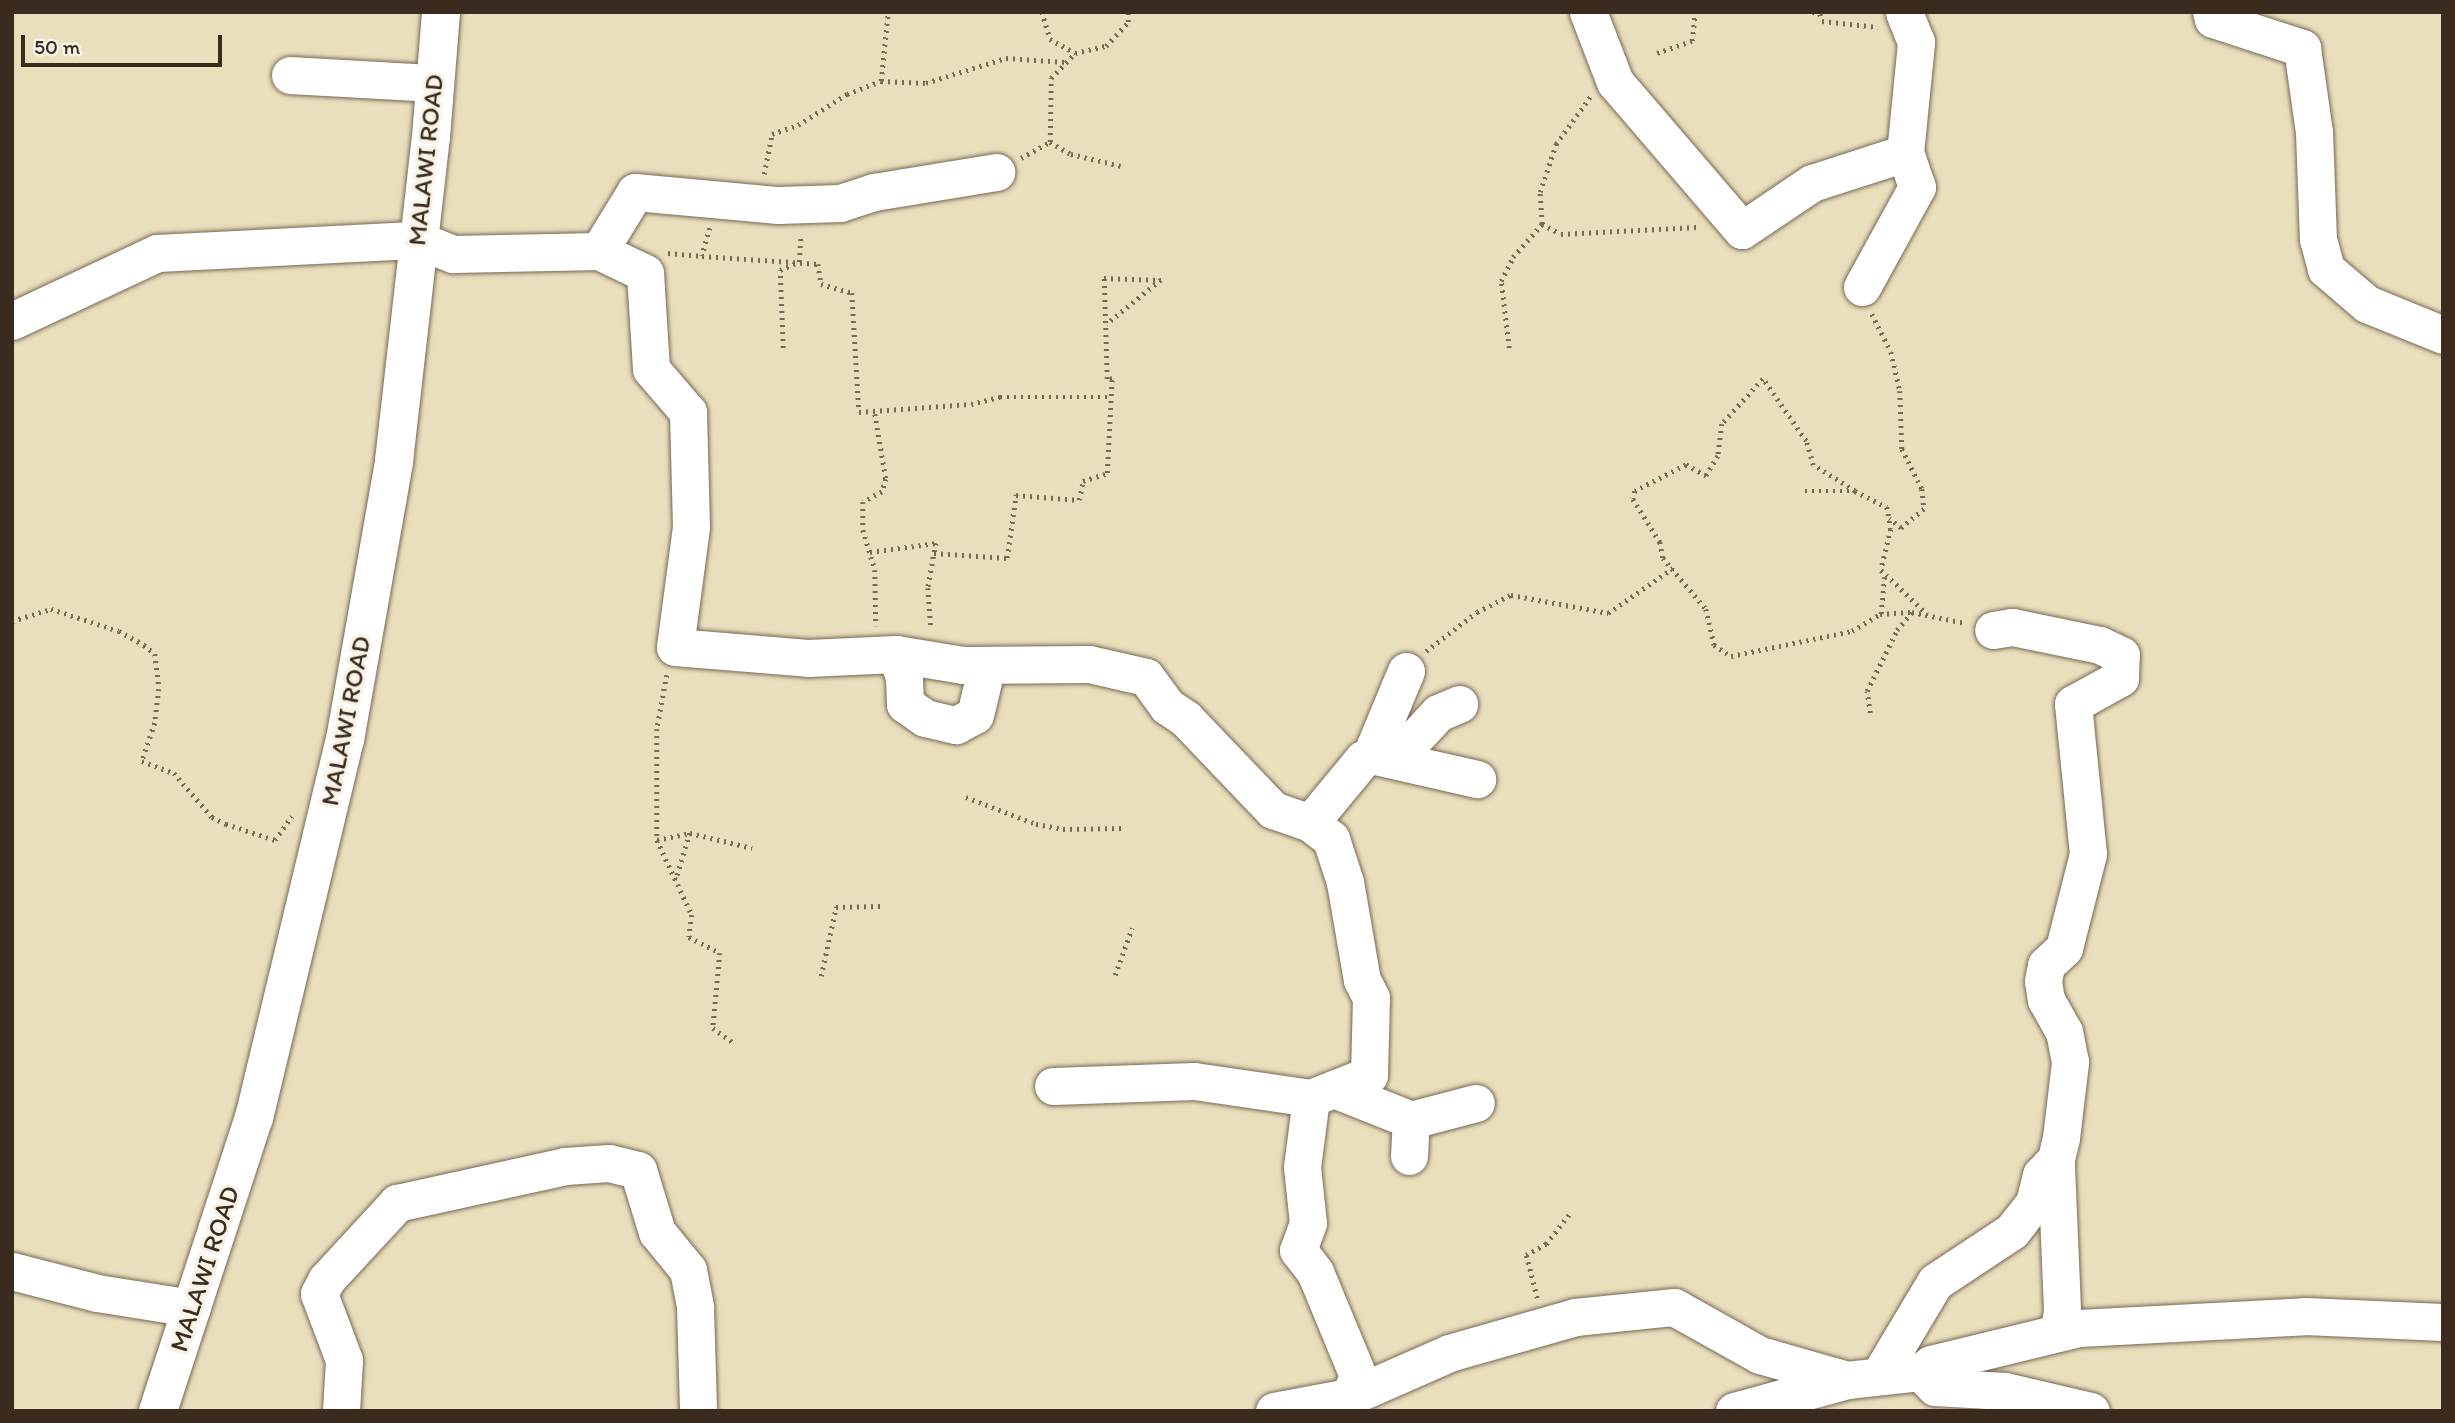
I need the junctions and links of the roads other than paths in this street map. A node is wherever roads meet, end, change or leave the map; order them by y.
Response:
1 (441, 12) edge
2 (1588, 12) edge
3 (2211, 12) edge
4 (1905, 17) edge
5 (290, 75) dead end
6 (435, 83) junction
7 (1905, 153) junction
8 (996, 172) road end
9 (418, 240) junction
10 (599, 251) junction
11 (1862, 287) road end
12 (12, 321) edge
13 (2443, 335) edge
14 (1993, 630) road end
15 (887, 654) junction
16 (987, 665) junction
17 (1406, 671) road end
18 (1459, 704) dead end
19 (1371, 755) junction
20 (1477, 779) dead end
21 (1310, 823) junction
22 (1053, 1086) dead end
23 (1322, 1093) junction
24 (1476, 1103) dead end
25 (1411, 1120) junction
26 (1409, 1156) dead end
27 (2056, 1159) junction
28 (12, 1271) edge
29 (192, 1308) junction
30 (2443, 1322) edge
31 (2059, 1332) junction
32 (1920, 1372) junction
33 (1863, 1378) junction
34 (1349, 1397) junction
35 (2019, 1401) edge
36 (1749, 1409) edge
37 (159, 1411) edge
38 (341, 1411) edge
39 (698, 1411) edge
40 (1274, 1411) edge
41 (2091, 1411) edge

1 - 6 main road, MALAWI ROAD
2 - 7 street
3 - 13 street
4 - 7 street
5 - 6 street
6 - 9 main road, MALAWI ROAD
7 - 11 street
8 - 10 street
9 - 10 street
9 - 12 street
9 - 29 main road, MALAWI ROAD
10 - 15 street
14 - 27 street
15 - 16 street
15 - 16 street
16 - 21 street
17 - 19 street
18 - 19 street
19 - 20 street
19 - 21 street
21 - 23 street
22 - 23 street
23 - 25 street
23 - 34 street
24 - 25 street
25 - 26 street
27 - 31 street
27 - 33 street
28 - 29 street
29 - 37 main road, MALAWI ROAD
30 - 31 street
31 - 32 street
32 - 33 street
32 - 35 street
33 - 34 street
33 - 36 street
34 - 40 street
35 - 41 street
38 - 39 street

